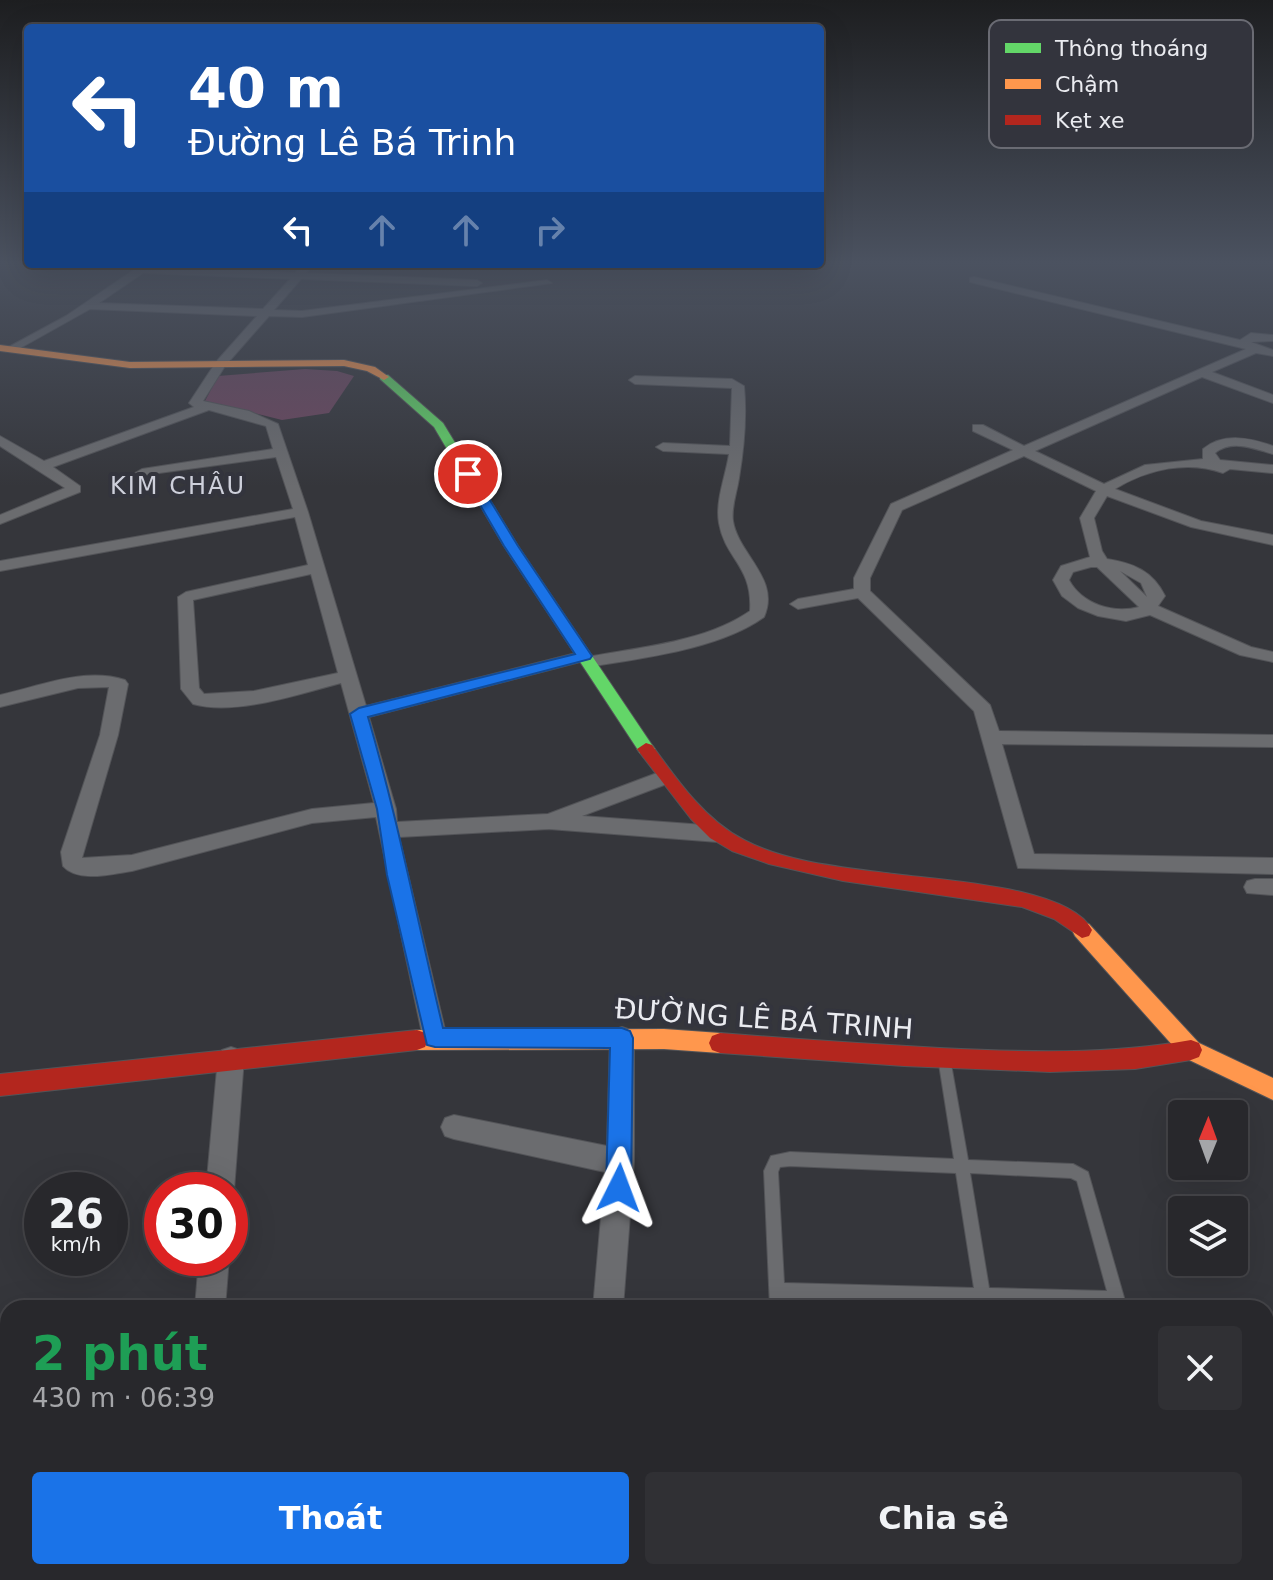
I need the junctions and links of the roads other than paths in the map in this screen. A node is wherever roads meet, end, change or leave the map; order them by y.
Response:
1 (24, 339) edge
2 (243, 339) edge
3 (1232, 339) edge
4 (1235, 339) edge
5 (1270, 339) edge
6 (1251, 343) junction
7 (6, 348) edge
8 (1273, 353) edge
9 (220, 364) junction
10 (1201, 372) junction
11 (635, 380) dead end
12 (1273, 399) edge
13 (205, 407) junction
14 (978, 428) dead end
15 (0, 440) edge
16 (663, 447) dead end
17 (734, 450) junction
18 (1024, 450) junction
19 (1273, 450) edge
20 (279, 452) junction
21 (1214, 464) junction
22 (43, 466) junction
23 (1273, 469) edge
24 (142, 473) dead end
25 (1273, 479) edge
26 (1106, 488) junction
27 (301, 512) junction
28 (0, 520) edge
29 (1273, 540) edge
30 (1101, 562) junction
31 (0, 566) edge
32 (317, 568) junction
33 (862, 592) junction
34 (798, 604) dead end
35 (1149, 608) junction
36 (1273, 657) edge
37 (586, 659) junction
38 (348, 676) junction
39 (0, 701) edge
40 (359, 714) junction
41 (991, 737) junction
42 (1273, 741) edge
43 (665, 777) junction
44 (387, 819) junction
45 (549, 821) junction
46 (718, 834) junction
47 (1273, 866) edge
48 (435, 1038) junction
49 (622, 1038) junction
50 (1191, 1050) junction
51 (231, 1058) junction
52 (944, 1058) junction
53 (0, 1085) edge
54 (1273, 1089) edge
55 (454, 1127) dead end
56 (620, 1162) junction
57 (962, 1165) junction
58 (222, 1172) edge
59 (213, 1276) edge
60 (777, 1290) junction
61 (211, 1300) edge
62 (609, 1300) edge
63 (778, 1300) edge
64 (950, 1300) edge
65 (984, 1300) edge
66 (1117, 1300) edge

1 - 7 street
2 - 9 street
3 - 6 street
4 - 6 street
5 - 6 street
6 - 8 street
6 - 10 street
7 - 9 main road
9 - 13 street
9 - 37 main road
10 - 12 street
10 - 18 street
11 - 17 street
13 - 20 street
13 - 22 street
14 - 18 street
15 - 22 street
16 - 17 street
17 - 37 street
18 - 26 street
18 - 33 street
19 - 21 street
20 - 24 street
20 - 27 street
21 - 23 street
21 - 25 street
21 - 26 street
22 - 28 street
26 - 29 street
26 - 30 street
27 - 31 street
27 - 32 street
30 - 35 street
30 - 35 street
32 - 38 street
32 - 38 street
33 - 34 street
33 - 41 street
35 - 36 street
37 - 40 street
37 - 43 main road
38 - 40 street
39 - 44 street
40 - 44 street
41 - 42 street
41 - 47 street
43 - 45 street
43 - 46 main road
44 - 45 street
44 - 48 street
45 - 46 street
46 - 50 main road
48 - 49 main road, ĐƯỜNG LÊ BÁ TRINH
48 - 51 main road, ĐƯỜNG LÊ BÁ TRINH
49 - 52 main road, ĐƯỜNG LÊ BÁ TRINH
49 - 56 street
50 - 52 main road, ĐƯỜNG LÊ BÁ TRINH
50 - 54 main road
51 - 53 main road, ĐƯỜNG LÊ BÁ TRINH
51 - 58 street
52 - 57 lane
55 - 56 street
56 - 62 street
57 - 60 lane
57 - 65 lane
57 - 66 lane
59 - 61 street
60 - 63 lane
60 - 64 lane

